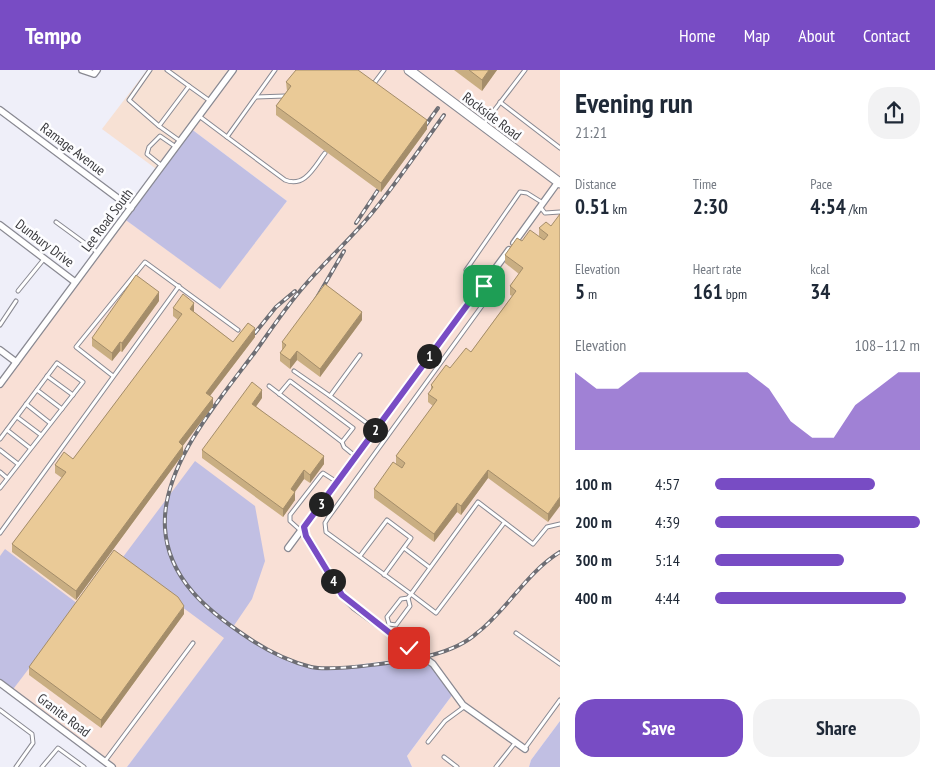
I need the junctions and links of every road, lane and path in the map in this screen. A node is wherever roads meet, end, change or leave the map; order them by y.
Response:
1 (82, 70) edge
2 (150, 70) edge
3 (167, 70) edge
4 (233, 70) edge
5 (275, 70) edge
6 (384, 70) edge
7 (409, 70) edge
8 (524, 70) edge
9 (96, 72) edge
10 (376, 82) edge
11 (189, 86) junction
12 (284, 96) edge
13 (255, 97) junction
14 (210, 101) junction
15 (500, 102) junction
16 (0, 110) edge
17 (199, 116) junction
18 (159, 126) junction
19 (482, 126) junction
20 (227, 137) junction
21 (178, 144) junction
22 (560, 148) edge
23 (325, 153) dead end
24 (162, 166) junction
25 (559, 182) edge
26 (542, 206) junction
27 (131, 208) junction
28 (560, 212) edge
29 (56, 222) dead end
30 (0, 225) edge
31 (97, 253) junction
32 (44, 258) junction
33 (75, 282) junction
34 (483, 284) junction
35 (179, 286) junction
36 (18, 291) dead end
37 (16, 301) dead end
38 (0, 324) edge
39 (238, 330) dead end
40 (0, 350) edge
41 (360, 355) dead end
42 (16, 362) junction
43 (294, 372) dead end
44 (48, 376) junction
45 (113, 376) junction
46 (0, 384) edge
47 (269, 386) dead end
48 (37, 390) junction
49 (279, 394) junction
50 (72, 395) junction
51 (330, 396) junction
52 (26, 404) junction
53 (62, 409) junction
54 (17, 417) junction
55 (50, 423) junction
56 (375, 429) junction
57 (7, 430) junction
58 (41, 435) junction
59 (0, 439) edge
60 (342, 442) junction
61 (30, 448) junction
62 (0, 450) edge
63 (355, 456) junction
64 (18, 464) junction
65 (0, 472) edge
66 (7, 478) junction
67 (337, 482) junction
68 (0, 488) edge
69 (504, 523) junction
70 (560, 524) edge
71 (302, 529) junction
72 (0, 533) edge
73 (288, 548) dead end
74 (404, 548) junction
75 (360, 556) junction
76 (429, 567) junction
77 (384, 575) junction
78 (411, 594) junction
79 (408, 598) junction
80 (389, 624) junction
81 (385, 630) junction
82 (516, 633) dead end
83 (193, 643) dead end
84 (560, 664) edge
85 (0, 683) edge
86 (560, 700) edge
87 (465, 707) junction
88 (0, 710) edge
89 (428, 742) dead end
90 (515, 743) junction
91 (525, 749) joint
92 (444, 757) dead end
93 (105, 761) junction
94 (16, 767) edge
95 (42, 767) edge
96 (84, 767) edge
97 (112, 767) edge
98 (457, 767) edge
99 (496, 767) edge

1 - 9 street
2 - 18 lane
3 - 11 lane
4 - 14 street, Lee Road South
5 - 13 lane
6 - 10 lane
7 - 19 main road, Rockside Road
8 - 15 lane
11 - 14 lane
11 - 18 lane
12 - 13 lane
13 - 20 lane
14 - 17 street, Lee Road South
15 - 19 lane
15 - 22 lane
16 - 27 street, Ramage Avenue
17 - 20 lane
17 - 21 street, Lee Road South
18 - 21 lane
19 - 25 main road, Rockside Road
20 - 23 lane
21 - 24 street, Lee Road South
21 - 24 lane
24 - 27 street, Lee Road South
25 - 26 street
26 - 28 lane
26 - 34 street
26 - 34 lane
27 - 31 street, Lee Road South
29 - 31 lane
30 - 32 street, Dunbury Drive
31 - 33 street, Lee Road South
32 - 33 street, Dunbury Drive
32 - 36 lane
33 - 42 street, Lee Road South
34 - 56 street
34 - 75 lane
35 - 39 lane
35 - 45 lane
35 - 45 lane
37 - 38 lane
40 - 42 street
41 - 51 lane
42 - 46 street, Lee Road South
43 - 51 lane
44 - 48 lane
44 - 50 lane
44 - 50 lane
45 - 72 lane
47 - 49 lane
48 - 52 lane
48 - 53 lane
49 - 60 lane
49 - 60 lane
50 - 53 lane
51 - 56 lane
52 - 54 lane
52 - 55 lane
53 - 55 lane
54 - 57 lane
54 - 58 lane
55 - 58 lane
56 - 63 street
57 - 59 lane
57 - 61 lane
58 - 61 lane
60 - 63 lane
61 - 64 lane
62 - 64 lane
63 - 67 street
64 - 66 lane
65 - 66 lane
66 - 68 lane
67 - 71 street
67 - 71 lane
69 - 70 lane
69 - 76 lane
69 - 78 lane
71 - 73 street
71 - 81 street
74 - 75 lane
74 - 76 lane
74 - 77 lane
75 - 77 lane
76 - 78 lane
77 - 78 lane
78 - 79 lane
79 - 80 lane
79 - 80 lane
80 - 81 lane
81 - 87 street
82 - 84 lane
83 - 93 lane
85 - 93 street, Granite Road
86 - 91 lane
87 - 89 lane
87 - 90 street
88 - 94 lane
90 - 91 street
90 - 99 lane
92 - 98 lane
93 - 97 street, Granite Road
95 - 96 lane

